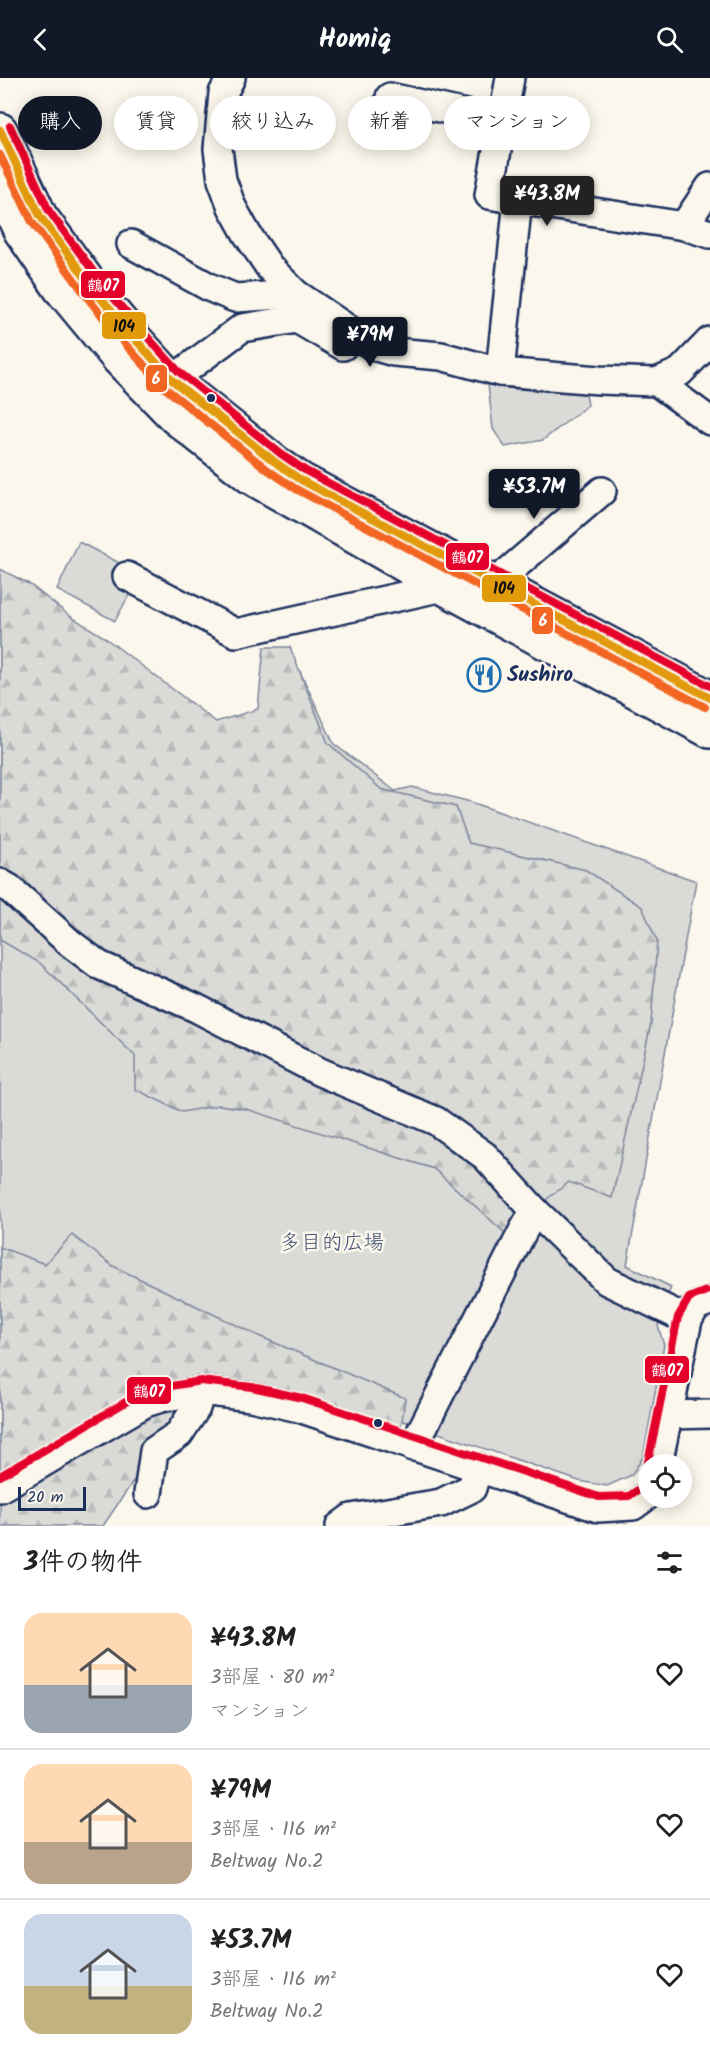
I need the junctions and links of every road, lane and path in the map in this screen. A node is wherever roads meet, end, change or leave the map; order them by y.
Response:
1 (231, 78) edge
2 (510, 78) edge
3 (507, 96) edge
4 (0, 130) edge
5 (497, 150) edge
6 (0, 186) edge
7 (710, 187) edge
8 (518, 200) junction
9 (684, 226) junction
10 (710, 234) edge
11 (130, 244) dead end
12 (296, 294) junction
13 (710, 341) edge
14 (394, 352) junction
15 (500, 372) junction
16 (172, 380) junction
17 (657, 382) junction
18 (710, 421) edge
19 (602, 491) dead end
20 (127, 576) dead end
21 (495, 583) junction
22 (442, 587) junction
23 (710, 699) edge
24 (710, 731) edge
25 (0, 883) edge
26 (535, 1211) junction
27 (710, 1301) edge
28 (688, 1320) junction
29 (201, 1391) junction
30 (710, 1414) edge
31 (669, 1415) junction
32 (413, 1447) junction
33 (660, 1454) edge
34 (478, 1467) junction
35 (0, 1488) edge
36 (148, 1494) dead end
37 (641, 1509) edge
38 (340, 1526) edge

1 - 12 street
2 - 3 street
4 - 16 main road
5 - 8 street
6 - 22 main road
7 - 9 street
8 - 9 street
8 - 15 street
9 - 10 street
11 - 12 street
12 - 14 street
13 - 17 street
14 - 15 street
14 - 16 street
15 - 17 street
16 - 21 main road
17 - 18 street
19 - 21 street
20 - 22 street
21 - 23 main road
22 - 24 main road
25 - 26 street
26 - 28 street
26 - 32 street
27 - 28 street
28 - 31 street
29 - 32 street
29 - 35 street
29 - 36 street
30 - 31 street
31 - 33 street
32 - 34 street
34 - 37 street
34 - 38 street

